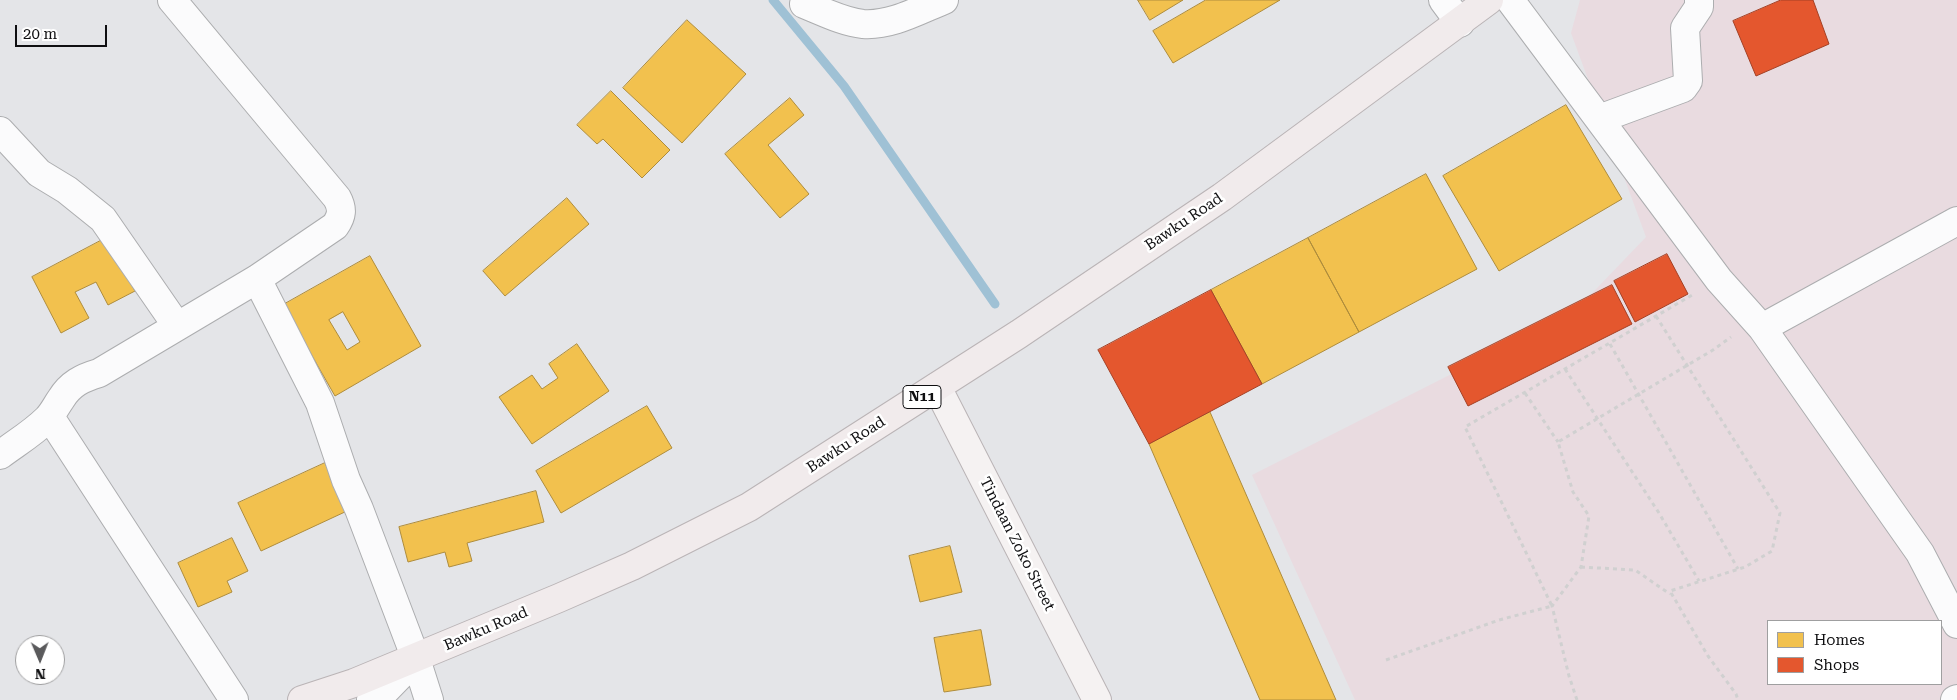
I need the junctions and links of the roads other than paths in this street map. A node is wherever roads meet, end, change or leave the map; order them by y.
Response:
1 (172, 0) edge
2 (944, 0) edge
3 (1443, 0) edge
4 (1489, 0) edge
5 (1510, 0) edge
6 (1699, 0) edge
7 (804, 4) dead end
8 (1460, 22) junction
9 (1599, 119) junction
10 (0, 131) edge
11 (1957, 221) edge
12 (257, 278) junction
13 (1758, 324) junction
14 (176, 326) junction
15 (937, 387) junction
16 (50, 417) junction
17 (0, 455) edge
18 (1957, 624) edge
19 (416, 659) junction
20 (234, 700) edge
21 (302, 700) edge
22 (372, 700) edge
23 (430, 700) edge
24 (1097, 700) edge

1 - 12 street
2 - 7 street
3 - 8 street
4 - 8 highway, Bawku Road / N11
5 - 9 street
6 - 9 street
8 - 15 highway, Bawku Road / N11
9 - 13 street
10 - 14 street
11 - 13 street
12 - 14 street
12 - 19 street
13 - 18 street
14 - 16 street
15 - 19 highway, Bawku Road / N11
15 - 24 main road, Tindaan Zoko Street
16 - 17 street
16 - 20 street
19 - 21 highway, Bawku Road / N11
19 - 22 street
19 - 23 street

